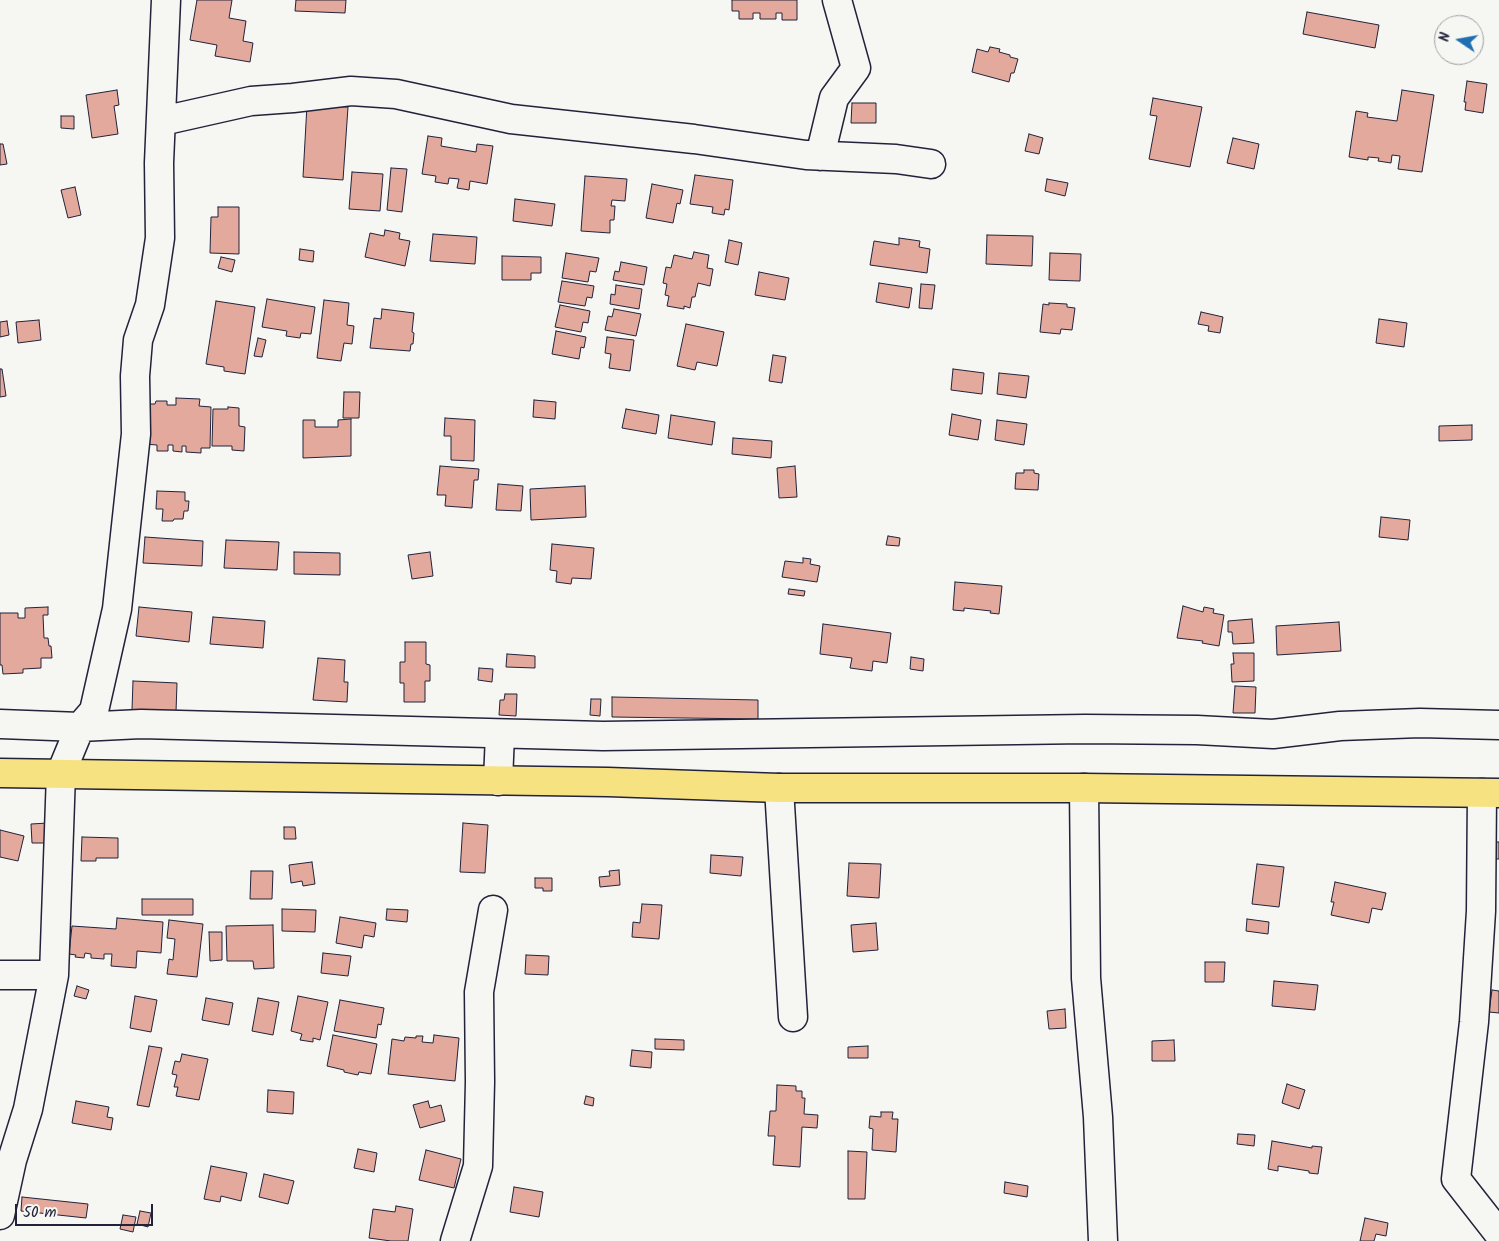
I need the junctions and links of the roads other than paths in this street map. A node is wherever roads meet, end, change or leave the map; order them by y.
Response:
1 (166, 0) edge
2 (837, 0) edge
3 (162, 121) junction
4 (820, 156) junction
5 (931, 164) dead end
6 (0, 724) edge
7 (1499, 725) edge
8 (80, 727) junction
9 (500, 734) junction
10 (0, 773) edge
11 (61, 773) junction
12 (498, 781) junction
13 (778, 788) junction
14 (1084, 788) junction
15 (1491, 793) edge
16 (493, 910) dead end
17 (0, 975) edge
18 (54, 975) junction
19 (793, 1017) dead end
20 (0, 1215) edge
21 (1499, 1234) edge
22 (455, 1241) edge
23 (1103, 1241) edge

1 - 3 street
2 - 4 street
3 - 4 street
3 - 8 street
4 - 5 street
6 - 8 street
7 - 9 street
8 - 9 street
8 - 11 street
9 - 12 street
10 - 11 main road
11 - 12 main road
11 - 18 street
12 - 13 main road
13 - 14 main road
13 - 19 street
14 - 15 main road
14 - 23 street
15 - 21 street
16 - 22 street
17 - 18 street
18 - 20 street

